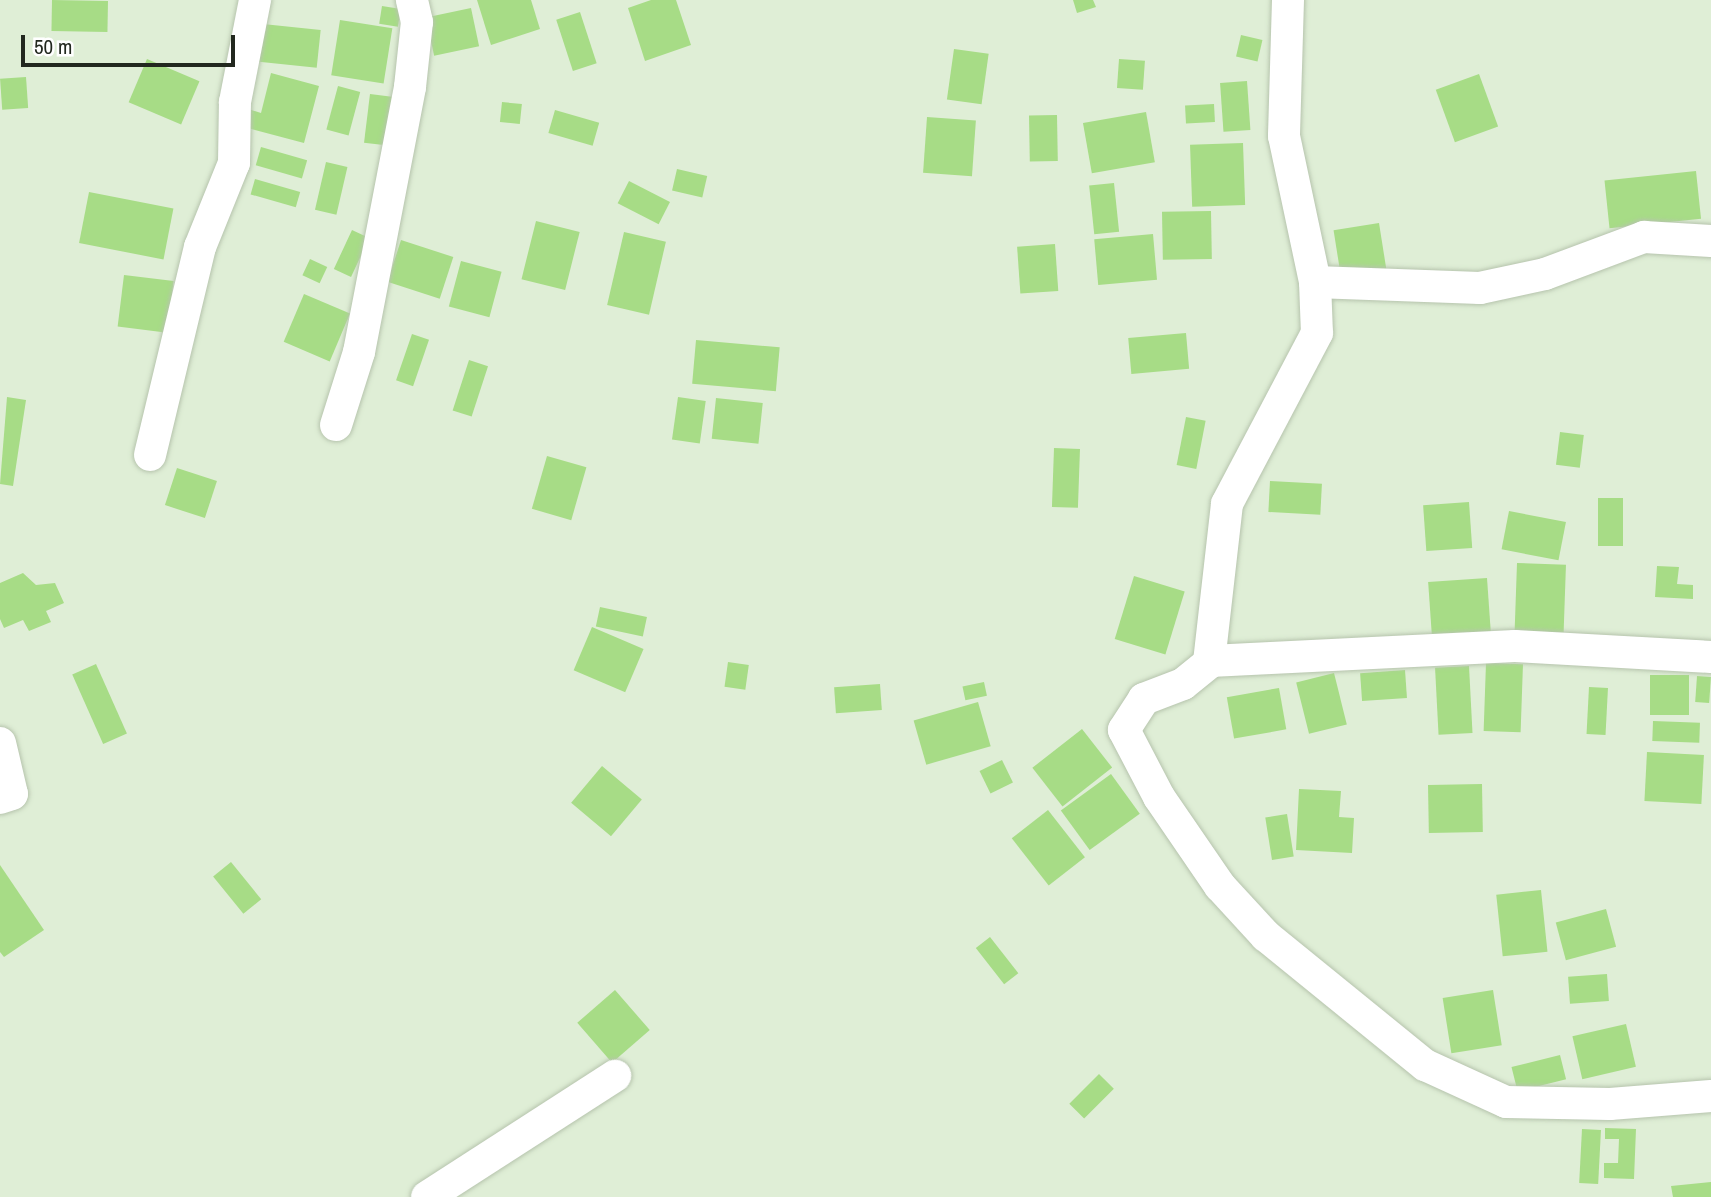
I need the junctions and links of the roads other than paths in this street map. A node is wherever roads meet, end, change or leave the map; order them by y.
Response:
1 (255, 0) edge
2 (412, 0) edge
3 (1288, 0) edge
4 (1711, 241) edge
5 (1315, 282) junction
6 (336, 425) dead end
7 (150, 455) dead end
8 (1711, 657) edge
9 (1210, 661) junction
10 (0, 743) edge
11 (0, 798) edge
12 (615, 1076) dead end
13 (1711, 1096) edge
14 (427, 1197) edge

1 - 7 street
2 - 6 street
3 - 5 street
4 - 5 street
5 - 9 street
8 - 9 street
9 - 13 street
10 - 11 street
12 - 14 street

